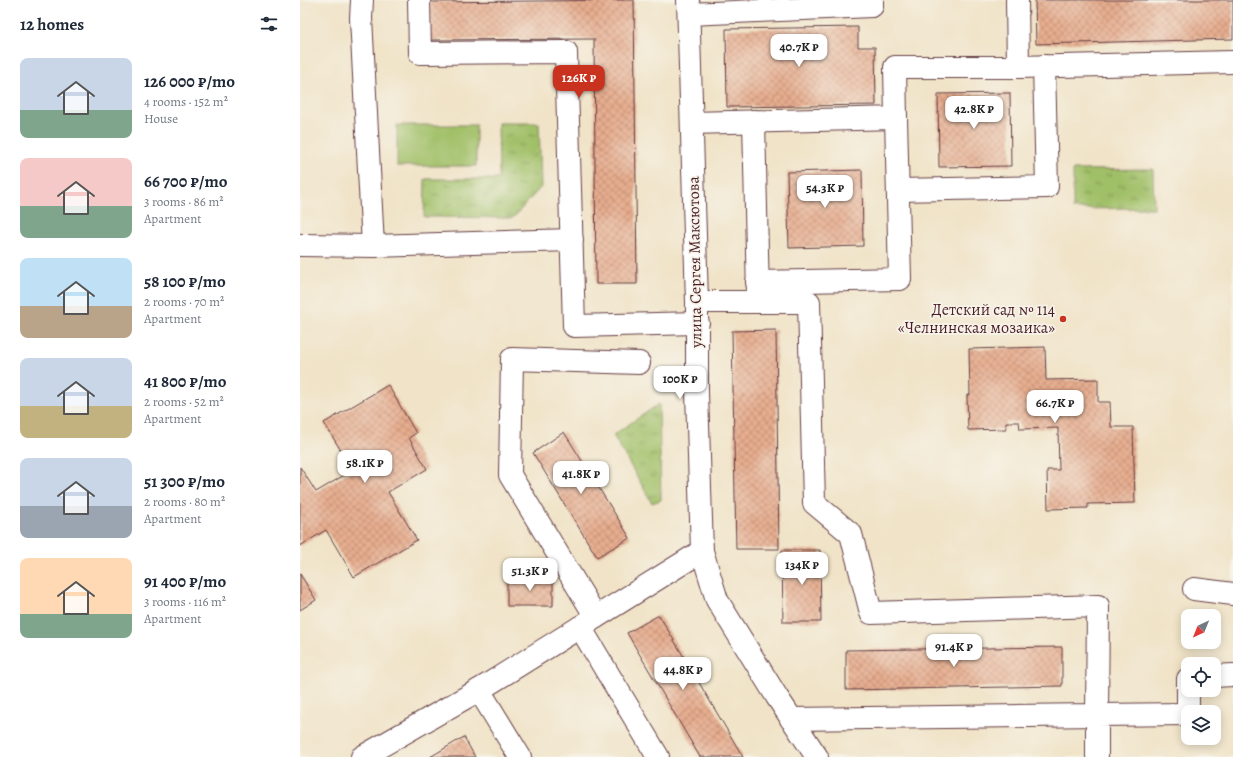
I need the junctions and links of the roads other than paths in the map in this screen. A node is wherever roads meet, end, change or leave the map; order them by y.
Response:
1 (362, 0) edge
2 (419, 0) edge
3 (872, 0) edge
4 (1016, 0) edge
5 (689, 7) edge
6 (1233, 62) edge
7 (1044, 66) junction
8 (1018, 67) junction
9 (896, 118) junction
10 (754, 121) junction
11 (692, 122) junction
12 (898, 190) junction
13 (572, 240) junction
14 (300, 245) edge
15 (372, 246) junction
16 (758, 292) junction
17 (698, 312) junction
18 (639, 363) dead end
19 (702, 550) junction
20 (1194, 589) dead end
21 (1233, 594) edge
22 (588, 622) junction
23 (1233, 674) edge
24 (1221, 675) edge
25 (479, 690) junction
26 (1181, 713) edge
27 (1097, 715) junction
28 (791, 719) junction
29 (362, 757) edge
30 (520, 757) edge
31 (658, 757) edge
32 (817, 757) edge
33 (1097, 757) edge

1 - 15 street
2 - 13 street
3 - 5 street
4 - 8 street
5 - 11 street, улица Сергея Максютова
6 - 7 street
7 - 8 street
7 - 12 street
8 - 9 street
9 - 10 street
9 - 12 street
10 - 11 street
10 - 16 street
11 - 17 street, улица Сергея Максютова
12 - 16 street
13 - 15 street
13 - 17 street
14 - 15 street
16 - 17 street
16 - 27 street
17 - 19 street, улица Сергея Максютова
18 - 22 street
19 - 22 street
19 - 28 street, улица Сергея Максютова
20 - 21 street
22 - 25 street
22 - 31 street
23 - 24 street
25 - 29 street
25 - 30 street
26 - 27 street
27 - 28 street
27 - 33 street
28 - 32 street, улица Сергея Максютова

